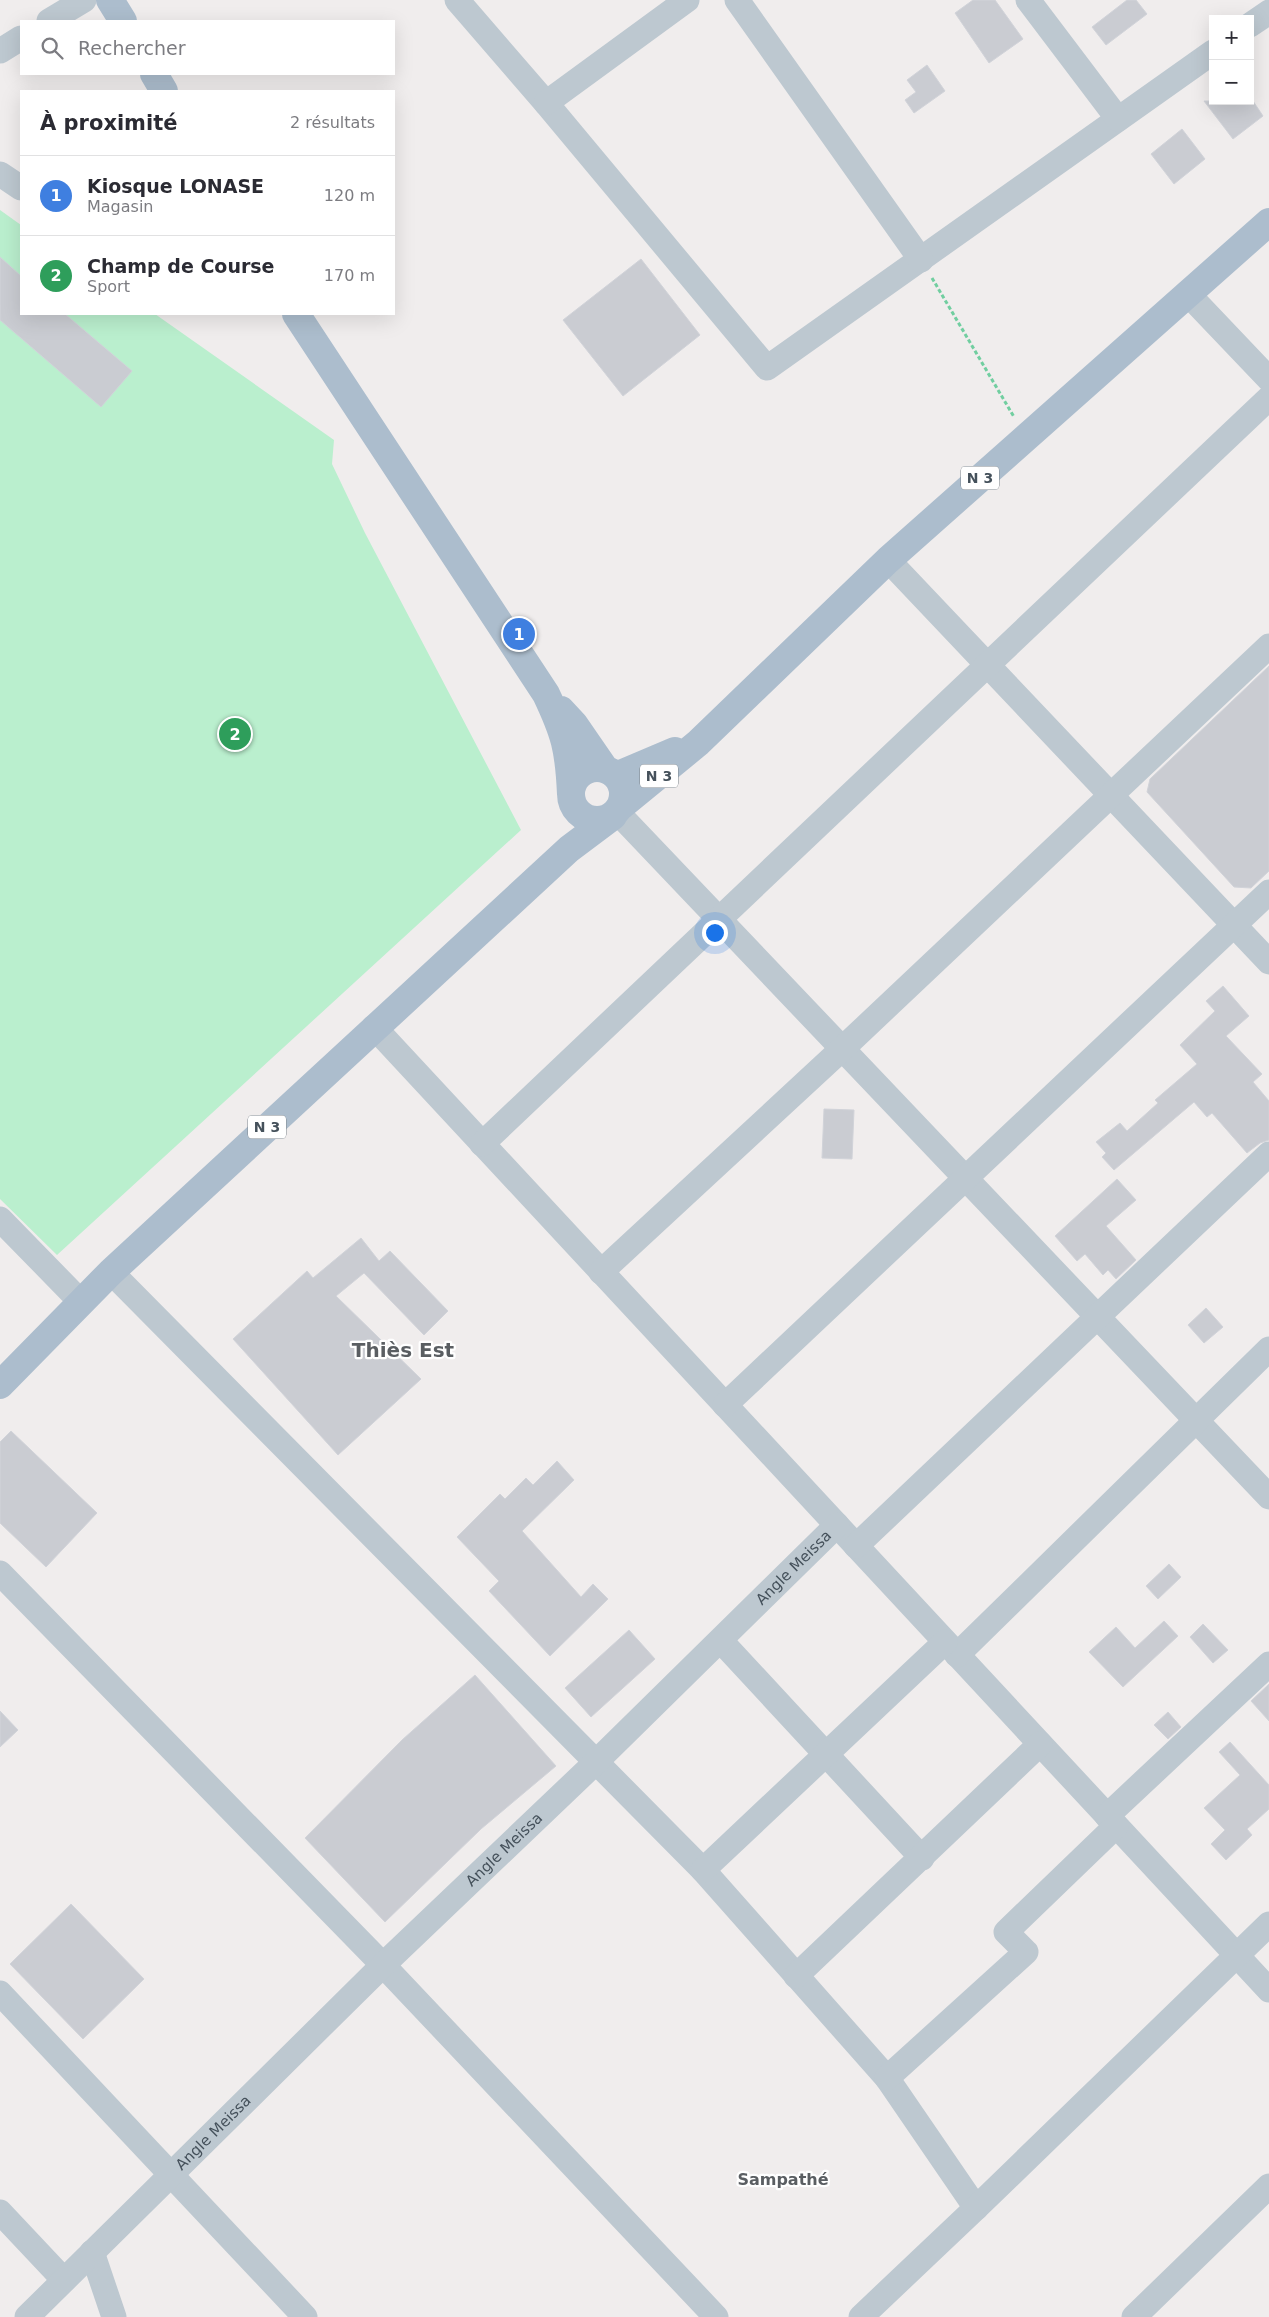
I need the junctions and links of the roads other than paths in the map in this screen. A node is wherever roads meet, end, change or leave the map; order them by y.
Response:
1 (84, 0) edge
2 (110, 0) edge
3 (457, 0) edge
4 (687, 0) edge
5 (737, 0) edge
6 (1028, 0) edge
7 (1269, 12) edge
8 (51, 20) edge
9 (122, 20) edge
10 (1254, 23) edge
11 (20, 39) edge
12 (0, 51) edge
13 (1209, 55) edge
14 (546, 103) junction
15 (1118, 119) junction
16 (1269, 222) edge
17 (921, 260) junction
18 (1187, 293) junction
19 (297, 315) edge
20 (1269, 379) edge
21 (1269, 398) edge
22 (888, 560) junction
23 (1269, 646) edge
24 (987, 665) junction
25 (546, 694) junction
26 (698, 743) junction
27 (611, 772) junction
28 (1110, 795) junction
29 (572, 797) junction
30 (616, 812) junction
31 (540, 876) junction
32 (1269, 892) edge
33 (719, 920) junction
34 (1234, 925) junction
35 (1269, 962) edge
36 (374, 1028) junction
37 (842, 1049) junction
38 (482, 1144) junction
39 (1269, 1154) edge
40 (966, 1178) junction
41 (0, 1219) edge
42 (111, 1272) junction
43 (601, 1272) junction
44 (81, 1302) junction
45 (1098, 1317) junction
46 (1269, 1349) edge
47 (0, 1385) edge
48 (725, 1406) junction
49 (1196, 1420) junction
50 (1269, 1497) edge
51 (837, 1525) junction
52 (856, 1546) junction
53 (0, 1573) edge
54 (721, 1640) junction
55 (951, 1648) junction
56 (1269, 1664) edge
57 (1040, 1744) junction
58 (827, 1753) junction
59 (596, 1762) junction
60 (1111, 1821) junction
61 (922, 1858) junction
62 (703, 1870) junction
63 (1269, 1924) edge
64 (1236, 1955) junction
65 (383, 1965) junction
66 (796, 1976) junction
67 (1269, 1990) edge
68 (0, 1993) edge
69 (886, 2078) junction
70 (171, 2174) junction
71 (1269, 2186) edge
72 (976, 2208) junction
73 (0, 2212) edge
74 (92, 2252) junction
75 (64, 2280) junction
76 (27, 2317) edge
77 (114, 2317) edge
78 (305, 2317) edge
79 (716, 2317) edge
80 (861, 2317) edge
81 (1134, 2317) edge

1 - 8 street
2 - 9 main road
3 - 14 street
4 - 14 street
5 - 17 street
6 - 15 street
7 - 10 street
11 - 12 street
13 - 15 street
14 - 17 street
15 - 17 street
16 - 18 main road, N 3
18 - 20 street
18 - 22 main road, N 3
19 - 25 main road
21 - 24 street
22 - 24 street
22 - 26 main road, N 3
23 - 28 street
24 - 28 street
24 - 33 street
25 - 27 main road
25 - 29 main road
26 - 27 main road, N 3
26 - 30 main road, N 3
27 - 29 main road
27 - 30 main road
28 - 34 street
28 - 37 street
29 - 30 main road
29 - 31 main road, N 3
30 - 31 main road, N 3
30 - 33 street
31 - 36 main road, N 3
32 - 34 street
33 - 37 street
33 - 38 street
34 - 35 street
34 - 40 street
36 - 38 street
36 - 42 main road, N 3
37 - 40 street
37 - 43 street
38 - 43 street
39 - 45 street
40 - 45 street
40 - 48 street
41 - 44 street
42 - 44 main road, N 3
42 - 59 street
43 - 48 street
44 - 47 main road, N 3
45 - 49 street
45 - 52 street
46 - 49 street
48 - 51 street
49 - 50 street
49 - 55 street
51 - 52 street
51 - 54 street, Angle Meissa
52 - 55 street
53 - 65 street
54 - 58 street
54 - 59 street, Angle Meissa
55 - 57 street
55 - 58 street
56 - 60 street
57 - 60 street
57 - 61 street
58 - 61 street
58 - 62 street
59 - 62 street
59 - 65 street, Angle Meissa
60 - 64 street
60 - 69 street
61 - 66 street
62 - 66 street
63 - 64 street
64 - 67 street
64 - 72 street
65 - 70 street, Angle Meissa
65 - 79 street
66 - 69 street
68 - 70 street
69 - 72 street
70 - 74 street, Angle Meissa
70 - 78 street
71 - 81 street
72 - 80 street
73 - 75 street
74 - 75 street, Angle Meissa
74 - 77 street
75 - 76 street, Angle Meissa

